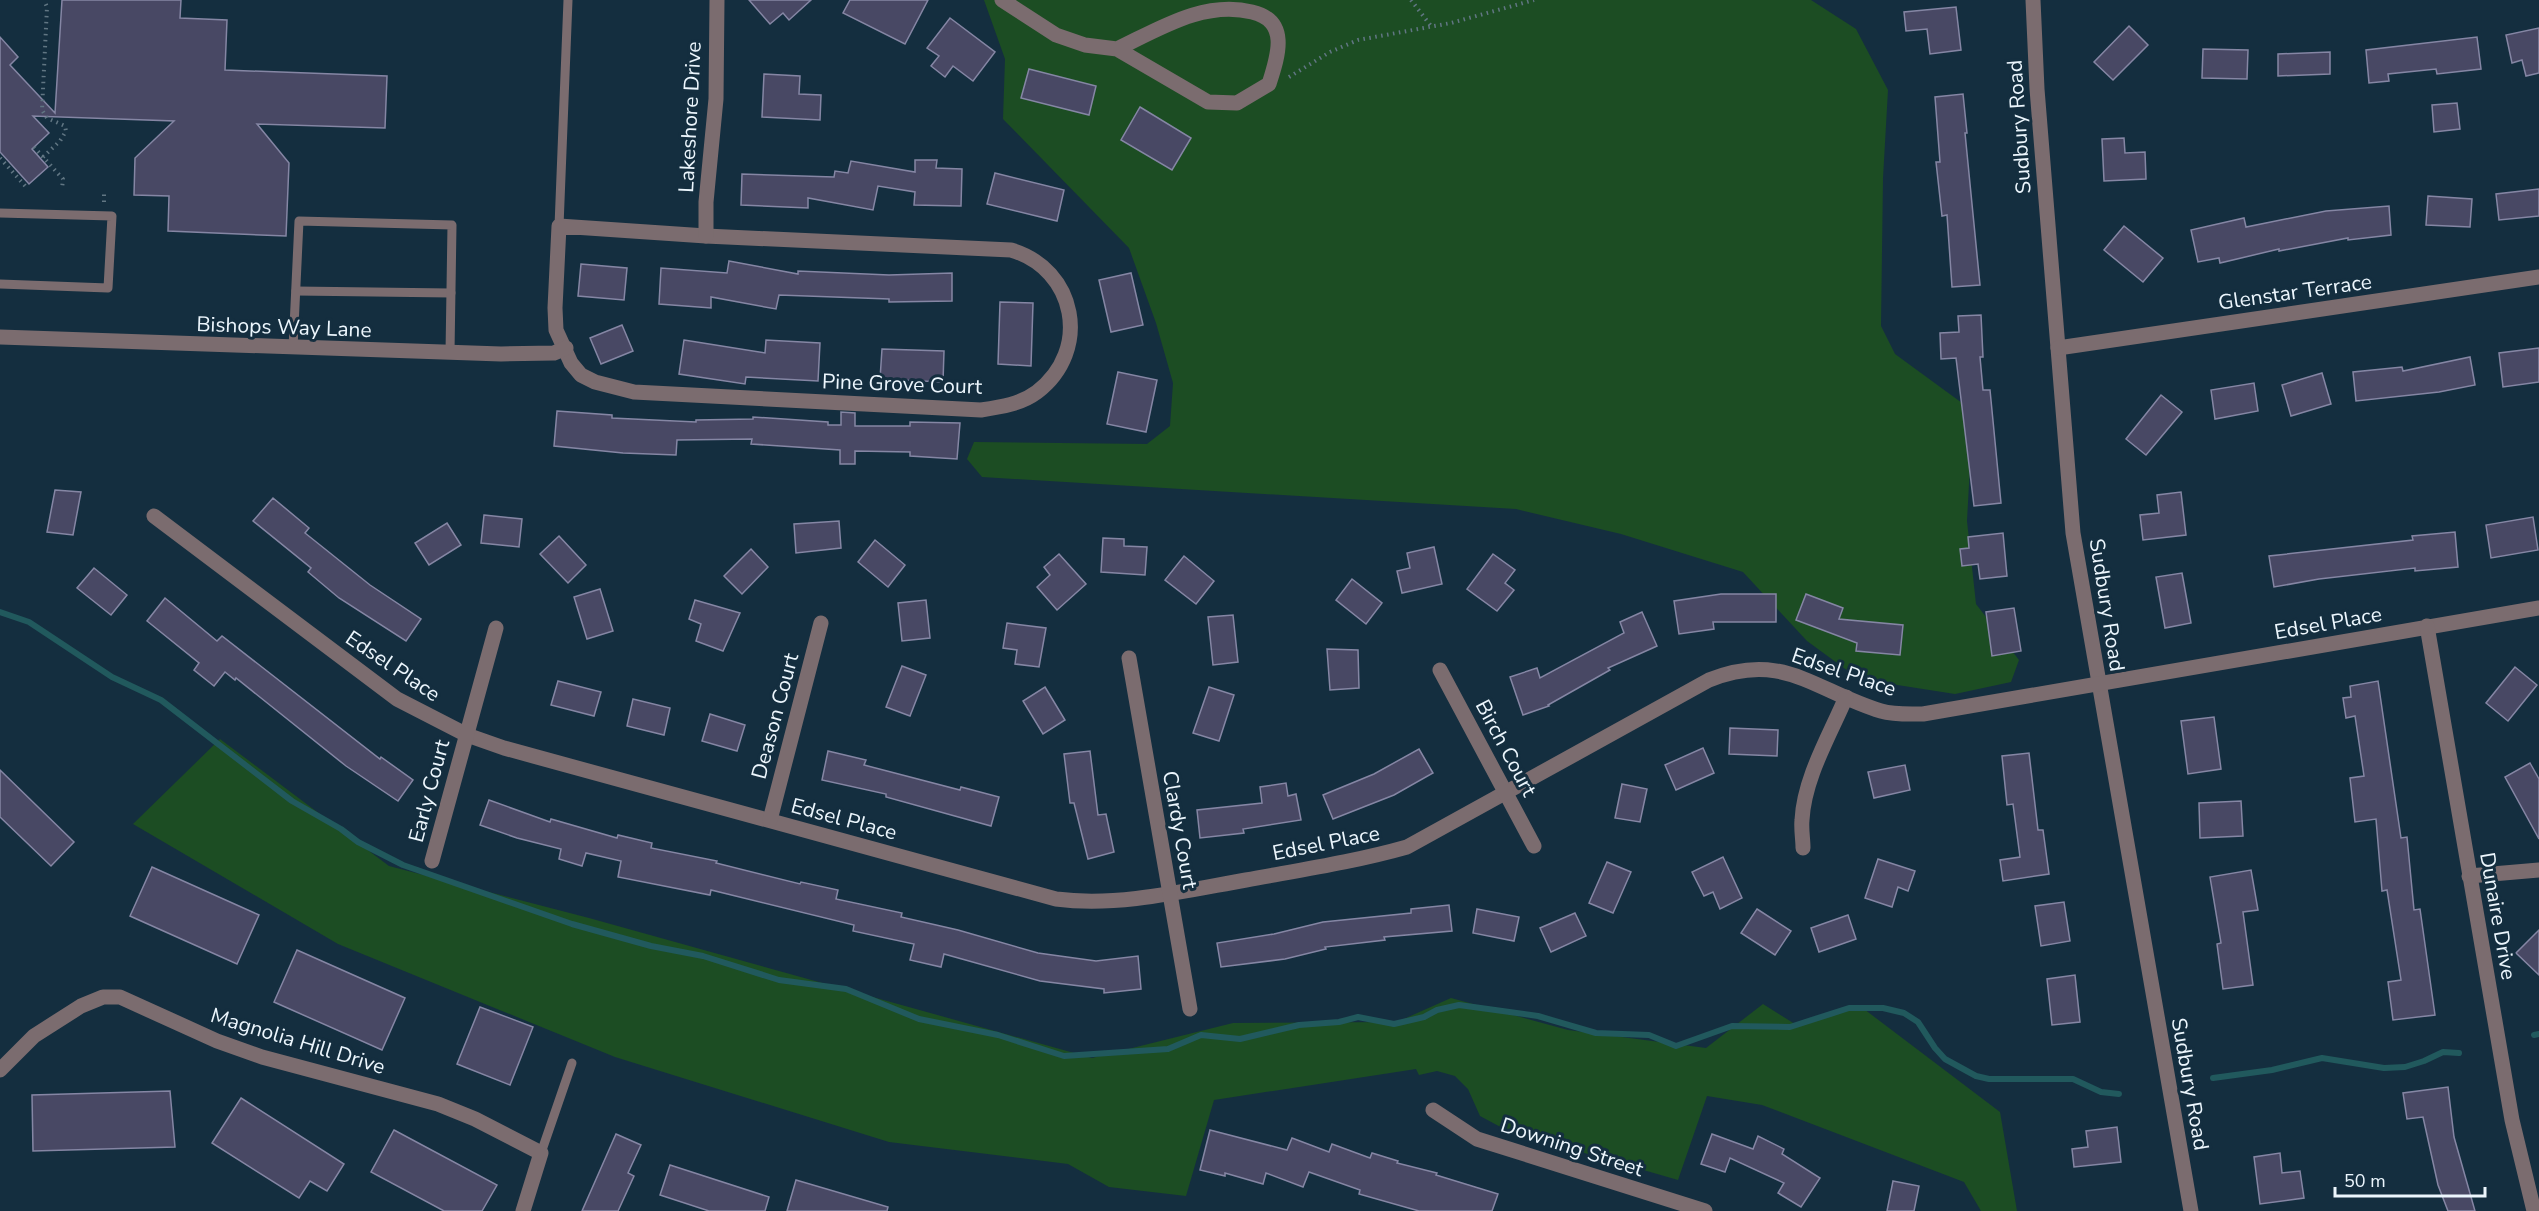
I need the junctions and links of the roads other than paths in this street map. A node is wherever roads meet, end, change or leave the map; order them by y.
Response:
1 (568, 0) edge
2 (717, 0) edge
3 (1002, 0) edge
4 (2033, 0) edge
5 (1117, 49) junction
6 (0, 213) edge
7 (559, 226) junction
8 (706, 236) junction
9 (2539, 278) edge
10 (0, 284) edge
11 (296, 291) junction
12 (451, 293) junction
13 (0, 337) edge
14 (293, 348) junction
15 (566, 348) junction
16 (2058, 348) junction
17 (450, 353) junction
18 (154, 516) dead end
19 (2539, 608) edge
20 (821, 623) dead end
21 (2427, 626) junction
22 (496, 628) dead end
23 (1129, 658) dead end
24 (1440, 670) dead end
25 (2099, 684) junction
26 (1846, 697) junction
27 (466, 735) junction
28 (1505, 792) junction
29 (770, 820) junction
30 (1534, 846) dead end
31 (1803, 848) dead end
32 (432, 861) dead end
33 (2539, 870) edge
34 (2469, 876) junction
35 (1170, 893) junction
36 (1190, 1009) dead end
37 (572, 1063) dead end
38 (0, 1070) edge
39 (1433, 1110) dead end
40 (541, 1153) junction
41 (523, 1211) edge
42 (1705, 1211) edge
43 (2191, 1211) edge
44 (2534, 1211) edge

1 - 7 lane
2 - 8 street, Lakeshore Drive
3 - 5 street
4 - 16 street, Sudbury Road
5 - 5 street
6 - 10 lane
7 - 8 street, Pine Grove Court
7 - 15 street, Pine Grove Court
8 - 15 street, Pine Grove Court
9 - 16 street, Glenstar Terrace
11 - 12 lane
11 - 12 lane
11 - 14 lane
12 - 17 lane
13 - 14 street, Bishops Way Lane
14 - 17 street, Bishops Way Lane
15 - 17 street, Bishops Way Lane
16 - 25 street, Sudbury Road
18 - 27 street, Edsel Place
19 - 21 street, Edsel Place
20 - 29 street, Deason Court
21 - 25 street, Edsel Place
21 - 34 street, Dunaire Drive
22 - 27 street, Early Court
23 - 35 street, Clardy Court
24 - 28 street, Birch Court
25 - 26 street, Edsel Place
25 - 43 street, Sudbury Road
26 - 28 street, Edsel Place
26 - 31 street
27 - 29 street, Edsel Place
27 - 32 street, Early Court
28 - 30 street, Birch Court
28 - 35 street, Edsel Place
29 - 35 street, Edsel Place
33 - 34 street
34 - 44 street, Dunaire Drive
35 - 36 street, Clardy Court
37 - 40 lane
38 - 40 street, Magnolia Hill Drive
39 - 42 street, Downing Street
40 - 41 street

